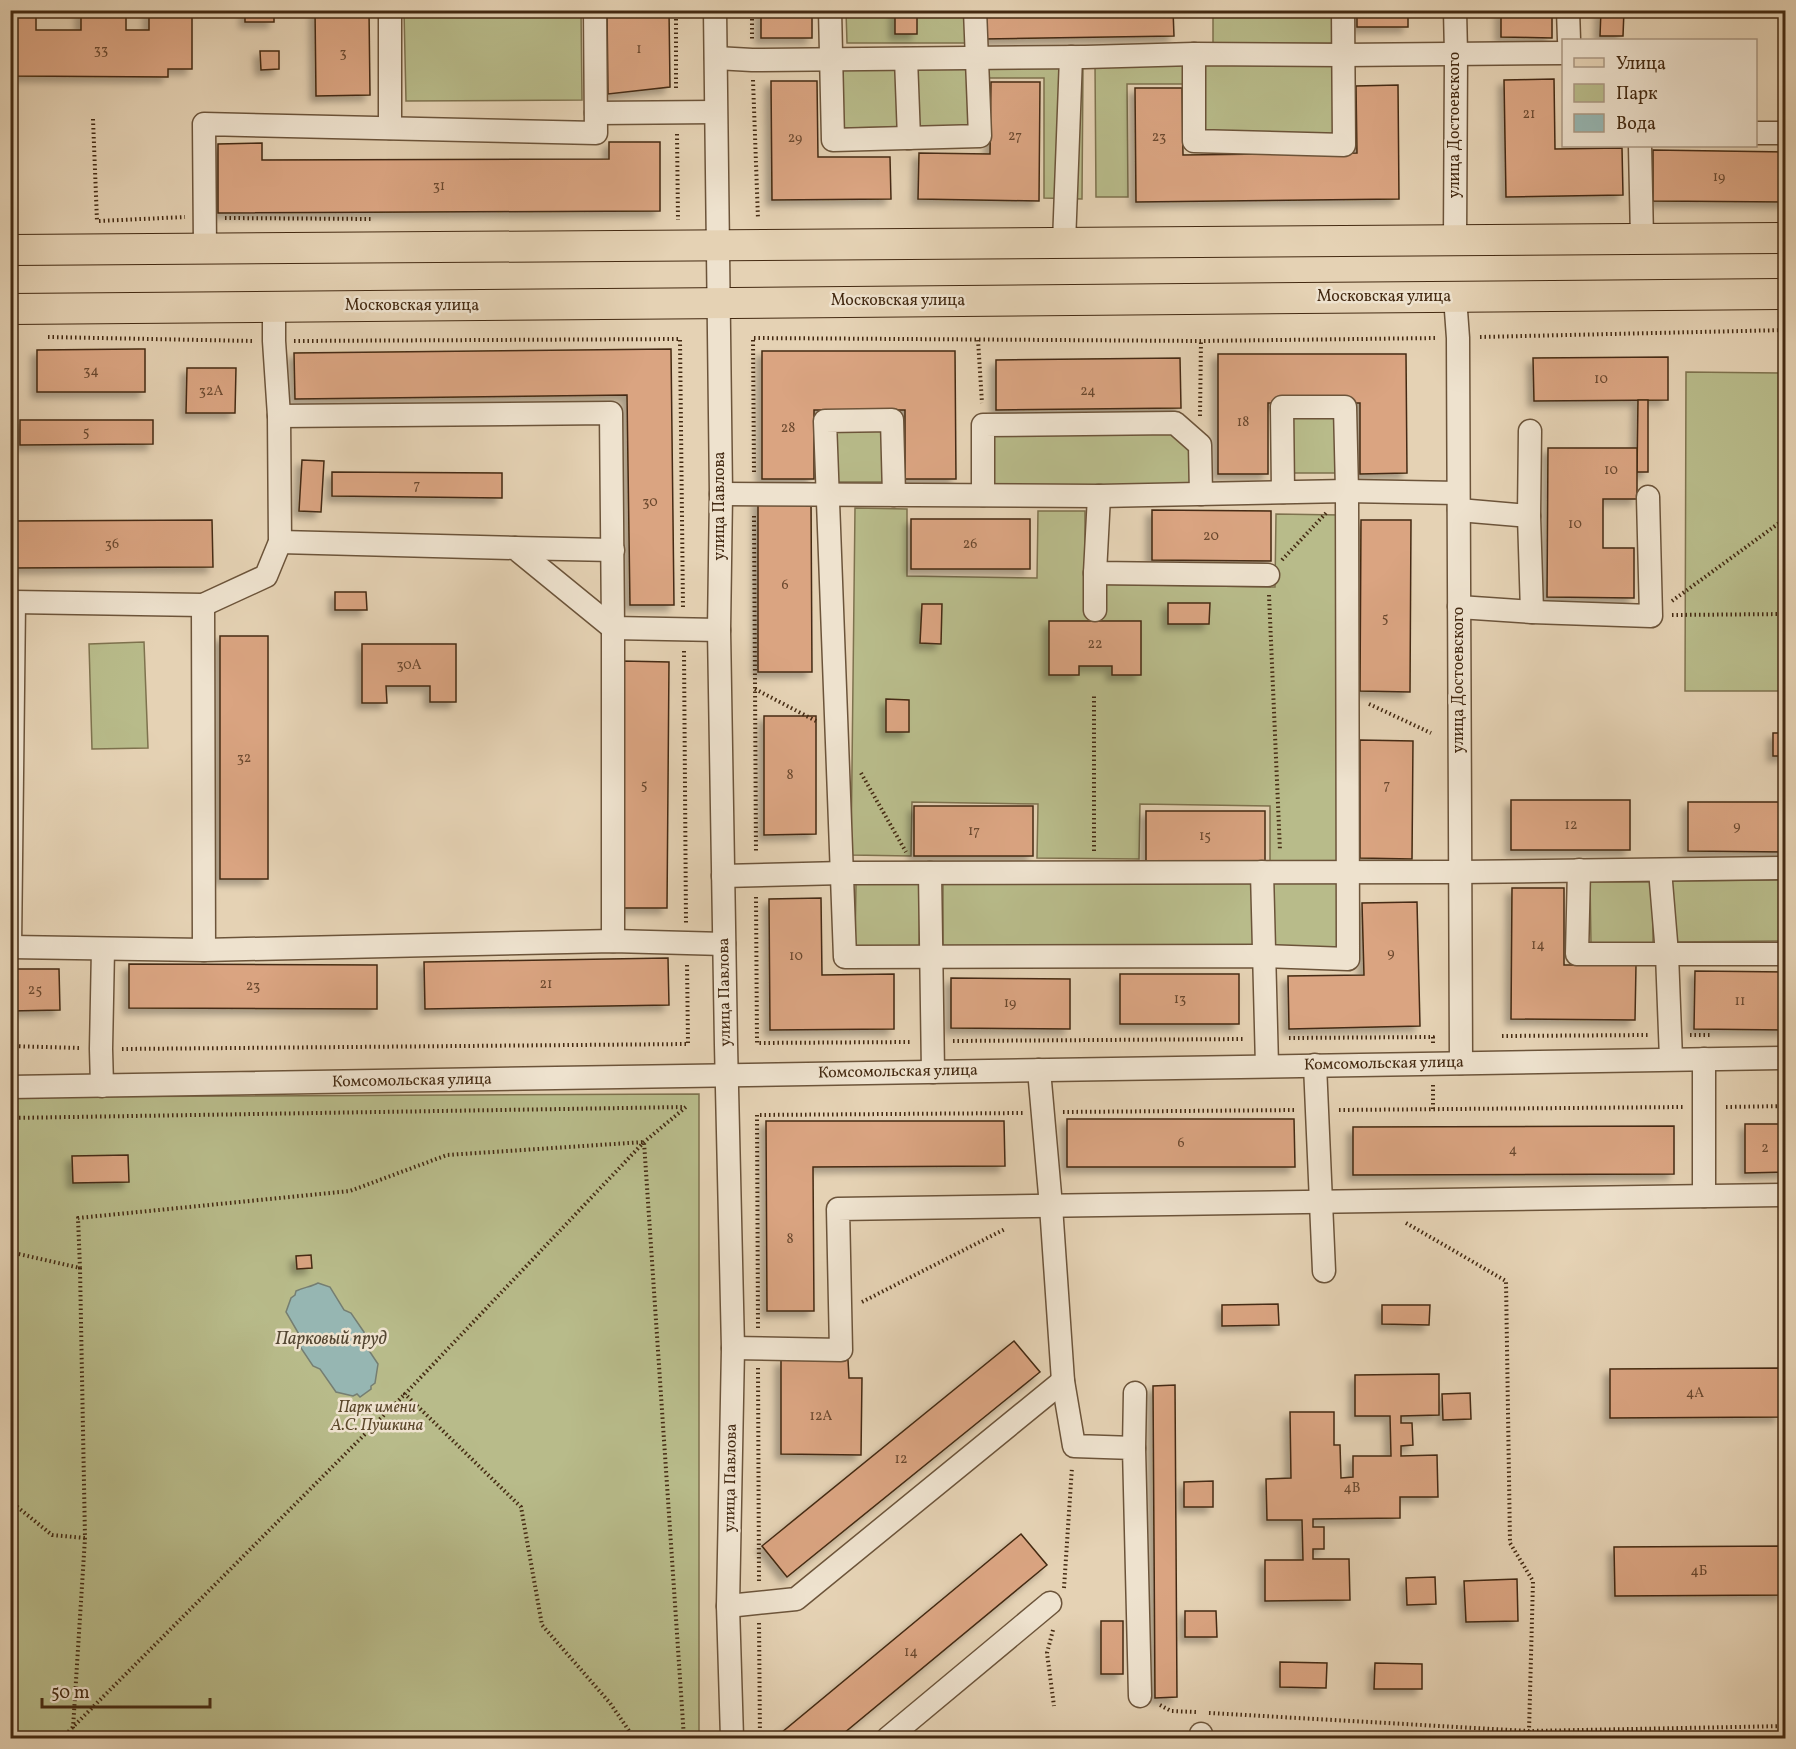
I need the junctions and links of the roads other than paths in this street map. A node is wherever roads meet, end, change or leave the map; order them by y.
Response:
1 (390, 10) edge
2 (595, 10) edge
3 (715, 10) edge
4 (830, 10) edge
5 (975, 10) edge
6 (1342, 10) edge
7 (1455, 10) edge
8 (1568, 10) edge
9 (1569, 39) edge
10 (1562, 53) edge
11 (1194, 54) junction
12 (1456, 54) junction
13 (1343, 55) junction
14 (1071, 57) junction
15 (716, 58) junction
16 (906, 58) junction
17 (977, 58) junction
18 (831, 59) junction
19 (596, 112) junction
20 (715, 112) dead end
21 (390, 128) junction
22 (1757, 133) edge
23 (1785, 133) edge
24 (909, 138) junction
25 (1640, 147) edge
26 (1785, 238) edge
27 (1642, 239) junction
28 (1455, 240) junction
29 (1064, 243) junction
30 (718, 245) junction
31 (206, 248) junction
32 (10, 250) edge
33 (1785, 294) edge
34 (1455, 297) junction
35 (719, 303) junction
36 (274, 307) junction
37 (10, 309) edge
38 (279, 416) junction
39 (1530, 431) dead end
40 (1347, 491) junction
41 (1283, 492) junction
42 (1201, 494) junction
43 (721, 495) junction
44 (828, 495) junction
45 (894, 495) junction
46 (983, 495) junction
47 (1099, 496) junction
48 (1648, 497) dead end
49 (1459, 501) junction
50 (1529, 516) junction
51 (280, 542) junction
52 (515, 548) junction
53 (613, 550) junction
54 (1095, 573) junction
55 (1268, 575) road end
56 (12, 601) edge
57 (203, 604) junction
58 (1459, 607) junction
59 (1095, 610) dead end
60 (1532, 612) junction
61 (613, 628) junction
62 (719, 630) junction
63 (1785, 868) edge
64 (1579, 870) junction
65 (1660, 870) junction
66 (1272, 872) junction
67 (1347, 872) junction
68 (1460, 872) junction
69 (843, 873) junction
70 (930, 873) junction
71 (723, 876) junction
72 (613, 942) junction
73 (724, 944) junction
74 (11, 947) edge
75 (103, 949) junction
76 (204, 950) junction
77 (1667, 954) junction
78 (1785, 954) edge
79 (1264, 956) junction
80 (932, 957) junction
81 (1785, 1058) edge
82 (1671, 1059) junction
83 (1704, 1059) junction
84 (1461, 1063) junction
85 (1315, 1065) junction
86 (1267, 1066) junction
87 (1039, 1070) junction
88 (933, 1072) junction
89 (727, 1075) junction
90 (102, 1086) junction
91 (10, 1087) edge
92 (1785, 1195) edge
93 (1704, 1196) junction
94 (1321, 1202) junction
95 (1051, 1206) junction
96 (1324, 1271) dead end
97 (733, 1348) junction
98 (1063, 1381) junction
99 (1135, 1393) dead end
100 (1134, 1448) junction
101 (728, 1606) junction
102 (1056, 1606) road end
103 (1140, 1696) road end
104 (732, 1738) edge
105 (888, 1738) edge

1 - 21 street
2 - 19 street
3 - 15 street, улица Павлова
4 - 18 street
5 - 17 street
6 - 13 street
7 - 12 street, улица Достоевского
8 - 9 street
10 - 12 street
11 - 13 street
11 - 13 street
11 - 14 street
12 - 13 street
12 - 28 street, улица Достоевского
14 - 17 street
14 - 29 street
15 - 18 street
15 - 30 street, улица Павлова
16 - 17 street
16 - 18 street
16 - 24 street
17 - 24 street
18 - 24 street
19 - 20 street
19 - 21 street
21 - 31 street
22 - 23 street
25 - 27 street
26 - 27 main road
27 - 28 main road
28 - 29 main road
29 - 30 main road
30 - 31 main road
30 - 35 street, улица Павлова
31 - 32 main road
33 - 34 main road, Московская улица
34 - 35 main road, Московская улица
34 - 49 street, улица Достоевского
35 - 36 main road, Московская улица
35 - 43 street, улица Павлова
36 - 37 main road, Московская улица
36 - 38 street
38 - 51 street
38 - 53 street
39 - 50 street
40 - 41 street
40 - 41 street
40 - 49 street
40 - 67 street
41 - 42 street
42 - 46 street
42 - 47 street
43 - 44 street
43 - 62 street, улица Павлова
44 - 45 street
44 - 45 street
44 - 69 street
45 - 46 street
46 - 47 street
47 - 54 street
48 - 60 street
49 - 50 street
49 - 58 street, улица Достоевского
50 - 60 street
51 - 52 street
51 - 57 street
52 - 53 street
52 - 61 street
53 - 61 street
54 - 55 street
54 - 59 street
56 - 57 street
56 - 74 street
57 - 76 street
58 - 60 street
58 - 68 street, улица Достоевского
61 - 62 street
61 - 72 street
62 - 71 street, улица Павлова
63 - 65 street
64 - 65 street
64 - 68 street
64 - 77 street
65 - 77 street
66 - 67 street
66 - 70 street
66 - 79 street
67 - 68 street
67 - 79 street
68 - 84 street, улица Достоевского
69 - 70 street
69 - 71 street
69 - 80 street
70 - 80 street
71 - 73 street, улица Павлова
72 - 73 street
72 - 76 street
73 - 89 street, улица Павлова
74 - 75 street
75 - 76 street
75 - 90 street
77 - 78 street
77 - 82 street
79 - 80 street
79 - 86 street
80 - 88 street
81 - 83 street, Комсомольская улица
82 - 83 street, Комсомольская улица
82 - 84 street, Комсомольская улица
83 - 93 street
84 - 85 street, Комсомольская улица
85 - 86 street, Комсомольская улица
85 - 94 street
86 - 87 street, Комсомольская улица
87 - 88 street, Комсомольская улица
87 - 95 street
88 - 89 street, Комсомольская улица
89 - 90 street, Комсомольская улица
89 - 97 street, улица Павлова
90 - 91 street, Комсомольская улица
92 - 93 street
93 - 94 street
94 - 95 street
94 - 96 street
95 - 97 street
95 - 98 street
97 - 101 street, улица Павлова
98 - 100 street
98 - 101 street
99 - 100 street
100 - 103 street
101 - 104 street, улица Павлова
102 - 105 street

